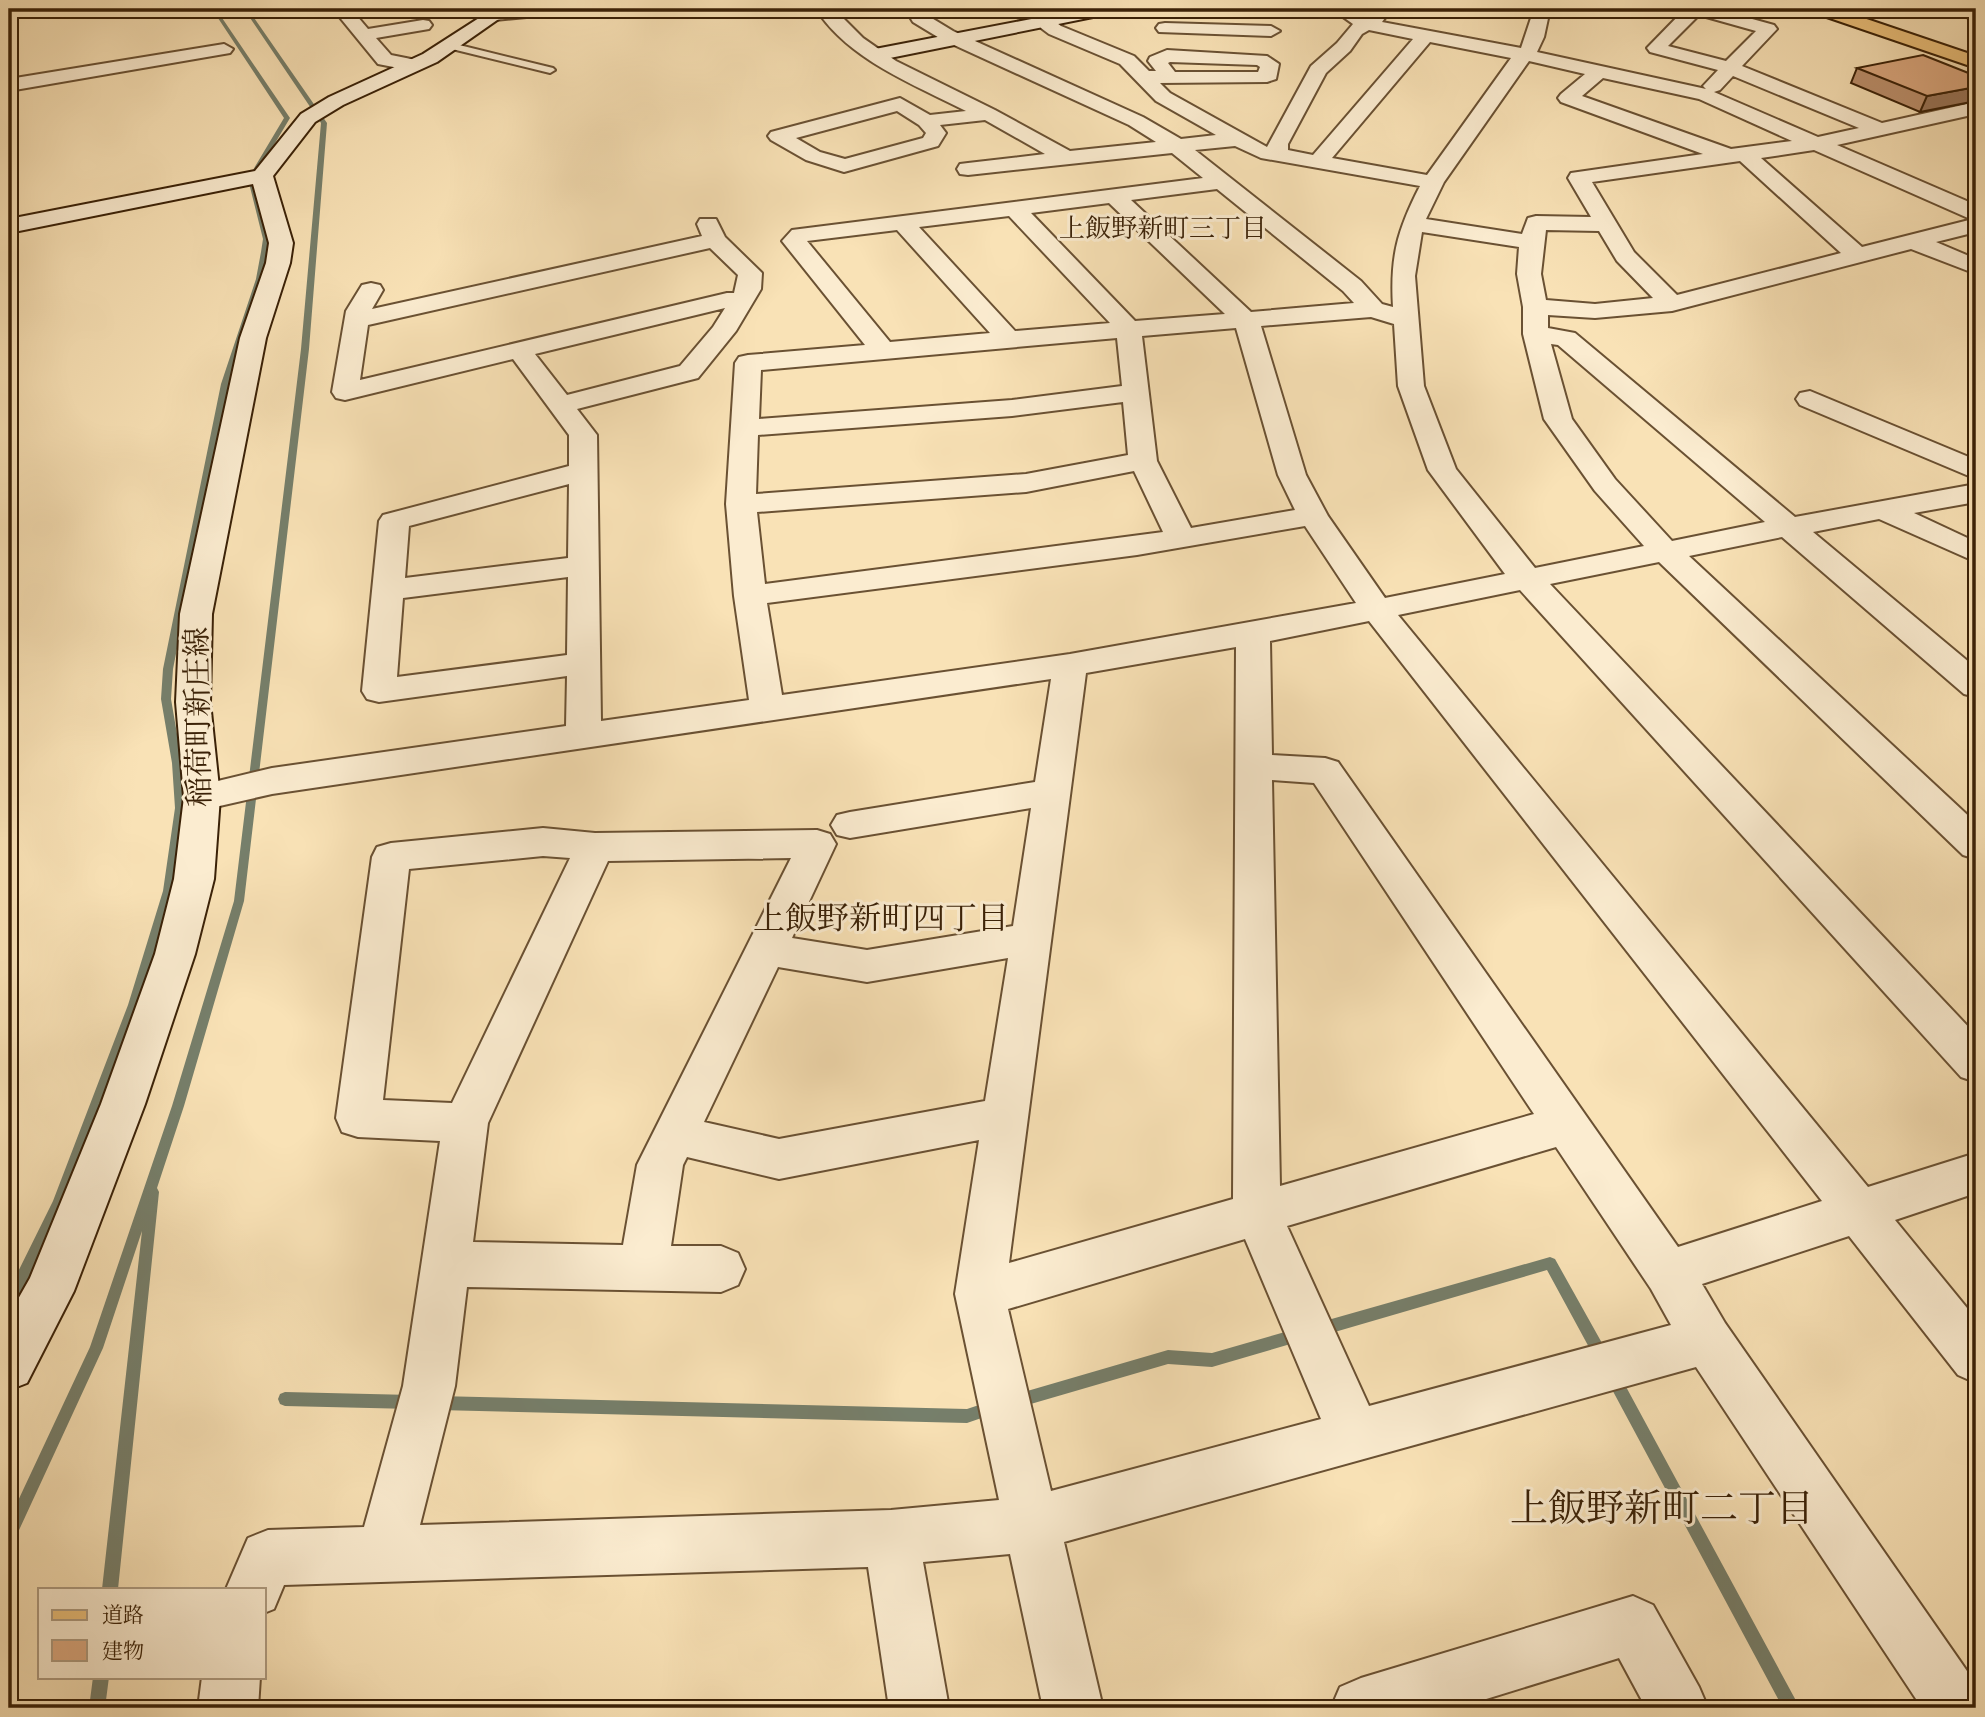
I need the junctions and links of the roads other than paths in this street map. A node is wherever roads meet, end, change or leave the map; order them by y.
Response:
1 (346, 9) edge
2 (559, 9) edge
3 (824, 9) edge
4 (913, 9) edge
5 (1108, 9) edge
6 (1340, 9) edge
7 (1383, 9) edge
8 (1542, 9) edge
9 (1697, 9) edge
10 (1821, 9) edge
11 (1840, 9) edge
12 (1952, 9) edge
13 (499, 12) edge
14 (1976, 13) edge
15 (1043, 15) edge
16 (1364, 24) junction
17 (424, 25) dead end
18 (1162, 28) dead end
19 (1271, 31) dead end
20 (364, 35) junction
21 (1426, 35) junction
22 (957, 39) junction
23 (451, 46) junction
24 (224, 49) dead end
25 (875, 55) junction
26 (1526, 55) junction
27 (1976, 55) edge
28 (1976, 62) edge
29 (414, 65) junction
30 (1730, 68) junction
31 (550, 70) dead end
32 (1599, 71) junction
33 (1169, 76) junction
34 (1144, 77) junction
35 (9, 85) edge
36 (1705, 95) junction
37 (1976, 108) edge
38 (988, 114) junction
39 (926, 121) junction
40 (1880, 129) junction
41 (1238, 139) junction
42 (1818, 143) junction
43 (1174, 144) junction
44 (1277, 155) junction
45 (1737, 155) junction
46 (1067, 158) junction
47 (1318, 162) junction
48 (968, 169) dead end
49 (262, 176) junction
50 (1223, 182) junction
51 (1433, 182) junction
52 (1114, 196) junction
53 (1014, 208) junction
54 (1976, 213) edge
55 (901, 221) junction
56 (1412, 224) junction
57 (1606, 224) junction
58 (1976, 225) edge
59 (9, 226) edge
60 (1912, 241) junction
61 (1531, 242) junction
62 (1856, 254) junction
63 (1976, 267) edge
64 (370, 290) dead end
65 (741, 301) junction
66 (1672, 304) junction
67 (1374, 309) junction
68 (1404, 319) junction
69 (356, 320) junction
70 (1536, 320) junction
71 (1247, 321) junction
72 (1129, 329) junction
73 (1009, 339) junction
74 (519, 349) junction
75 (884, 352) junction
76 (748, 363) junction
77 (695, 364) junction
78 (1135, 393) junction
79 (1810, 399) dead end
80 (560, 405) junction
81 (745, 428) junction
82 (1143, 461) junction
83 (1976, 470) edge
84 (583, 471) junction
85 (1976, 493) edge
86 (741, 504) junction
87 (1883, 510) junction
88 (1313, 516) junction
89 (1788, 527) junction
90 (1180, 537) junction
91 (1665, 551) junction
92 (1976, 553) edge
93 (583, 566) junction
94 (1526, 578) junction
95 (387, 590) junction
96 (750, 596) junction
97 (1879, 604) junction
98 (1377, 610) junction
99 (1254, 634) junction
100 (1976, 653) edge
101 (584, 663) junction
102 (1070, 665) junction
103 (1976, 686) edge
104 (766, 708) junction
105 (584, 735) junction
106 (1256, 766) junction
107 (238, 788) junction
108 (1052, 792) junction
109 (850, 825) dead end
110 (1976, 845) edge
111 (595, 847) junction
112 (1031, 938) junction
113 (765, 949) junction
114 (1976, 1064) edge
115 (1006, 1116) junction
116 (465, 1123) junction
117 (1564, 1125) junction
118 (675, 1135) junction
119 (1976, 1173) edge
120 (1257, 1212) junction
121 (1862, 1213) junction
122 (445, 1264) junction
123 (644, 1268) junction
124 (721, 1269) dead end
125 (1668, 1273) junction
126 (980, 1294) junction
127 (1707, 1340) junction
128 (1976, 1357) edge
129 (9, 1366) edge
130 (1355, 1436) junction
131 (1030, 1524) junction
132 (891, 1538) junction
133 (385, 1554) junction
134 (254, 1588) edge
135 (231, 1678) edge
136 (228, 1708) edge
137 (919, 1708) edge
138 (1073, 1708) edge
139 (1361, 1708) edge
140 (1678, 1708) edge
141 (1957, 1708) edge

1 - 20 street
2 - 13 street
3 - 25 street
4 - 22 street
5 - 15 street
6 - 16 street
7 - 16 street
8 - 26 street
9 - 30 street
9 - 30 street
10 - 28 main road
11 - 27 main road
12 - 14 street
13 - 23 street
15 - 22 street
15 - 34 street
16 - 21 street
16 - 44 street
17 - 20 street
18 - 19 street
20 - 29 street
21 - 26 street
21 - 47 street
22 - 25 street
22 - 43 street
23 - 29 street
23 - 31 lane
24 - 35 street
25 - 38 street
26 - 32 street
26 - 51 street
29 - 49 street
30 - 36 street
30 - 40 street
32 - 36 street
32 - 45 street
33 - 33 street
33 - 34 street
34 - 41 street
36 - 42 street
37 - 40 street
38 - 39 street
38 - 46 street
39 - 39 street
40 - 42 street
41 - 43 street
41 - 44 street
42 - 45 street
42 - 54 street
43 - 46 street
43 - 50 street
44 - 47 street
45 - 57 street
45 - 62 street
46 - 48 street
47 - 51 street
49 - 59 street
49 - 107 street, 稲荷町新庄線
50 - 52 street
50 - 67 street
51 - 56 street
52 - 53 street
52 - 71 street
53 - 55 street
53 - 72 street
55 - 73 street
55 - 75 street
56 - 61 street
56 - 68 street
57 - 61 street
57 - 66 street
58 - 60 street
60 - 62 street
60 - 63 street
61 - 70 street
62 - 66 street
64 - 69 street
65 - 69 street
65 - 74 street
65 - 77 street
66 - 70 street
67 - 68 street
67 - 71 street
68 - 94 street
69 - 74 street
70 - 89 street
70 - 91 street
71 - 72 street
71 - 88 street
72 - 73 street
72 - 78 street
73 - 75 street
74 - 80 street
75 - 76 street
76 - 77 street
76 - 81 street
77 - 80 street
78 - 81 street
78 - 82 street
79 - 83 street
80 - 84 street
81 - 86 street
82 - 86 street
82 - 90 street
84 - 93 street
84 - 95 street
85 - 87 street
86 - 96 street
87 - 89 street
87 - 92 street
88 - 90 street
88 - 98 street
89 - 91 street
89 - 97 street
90 - 96 street
91 - 94 street
91 - 110 street
93 - 95 street
93 - 101 street
94 - 98 street
94 - 114 street
95 - 101 street
96 - 104 street
97 - 100 street
97 - 103 street
98 - 99 street
98 - 121 street
99 - 102 street
99 - 106 street
101 - 105 street
102 - 104 street
102 - 108 street
104 - 105 street
105 - 107 street
106 - 117 street
106 - 120 street
107 - 129 street, 稲荷町新庄線
108 - 109 street
108 - 112 street
111 - 113 street
111 - 116 street
111 - 116 street
112 - 113 street
112 - 115 street
113 - 118 street
115 - 118 street
115 - 126 street
116 - 122 street
117 - 120 street
117 - 125 street
118 - 123 street
119 - 121 street
120 - 126 street
120 - 130 street
121 - 125 street
121 - 128 street
122 - 123 street
122 - 133 street
123 - 124 street
125 - 127 street
126 - 131 street
127 - 130 street
127 - 141 street
130 - 131 street
131 - 132 street
131 - 138 street
132 - 133 street
132 - 137 street
133 - 134 street
135 - 136 street
139 - 140 street

